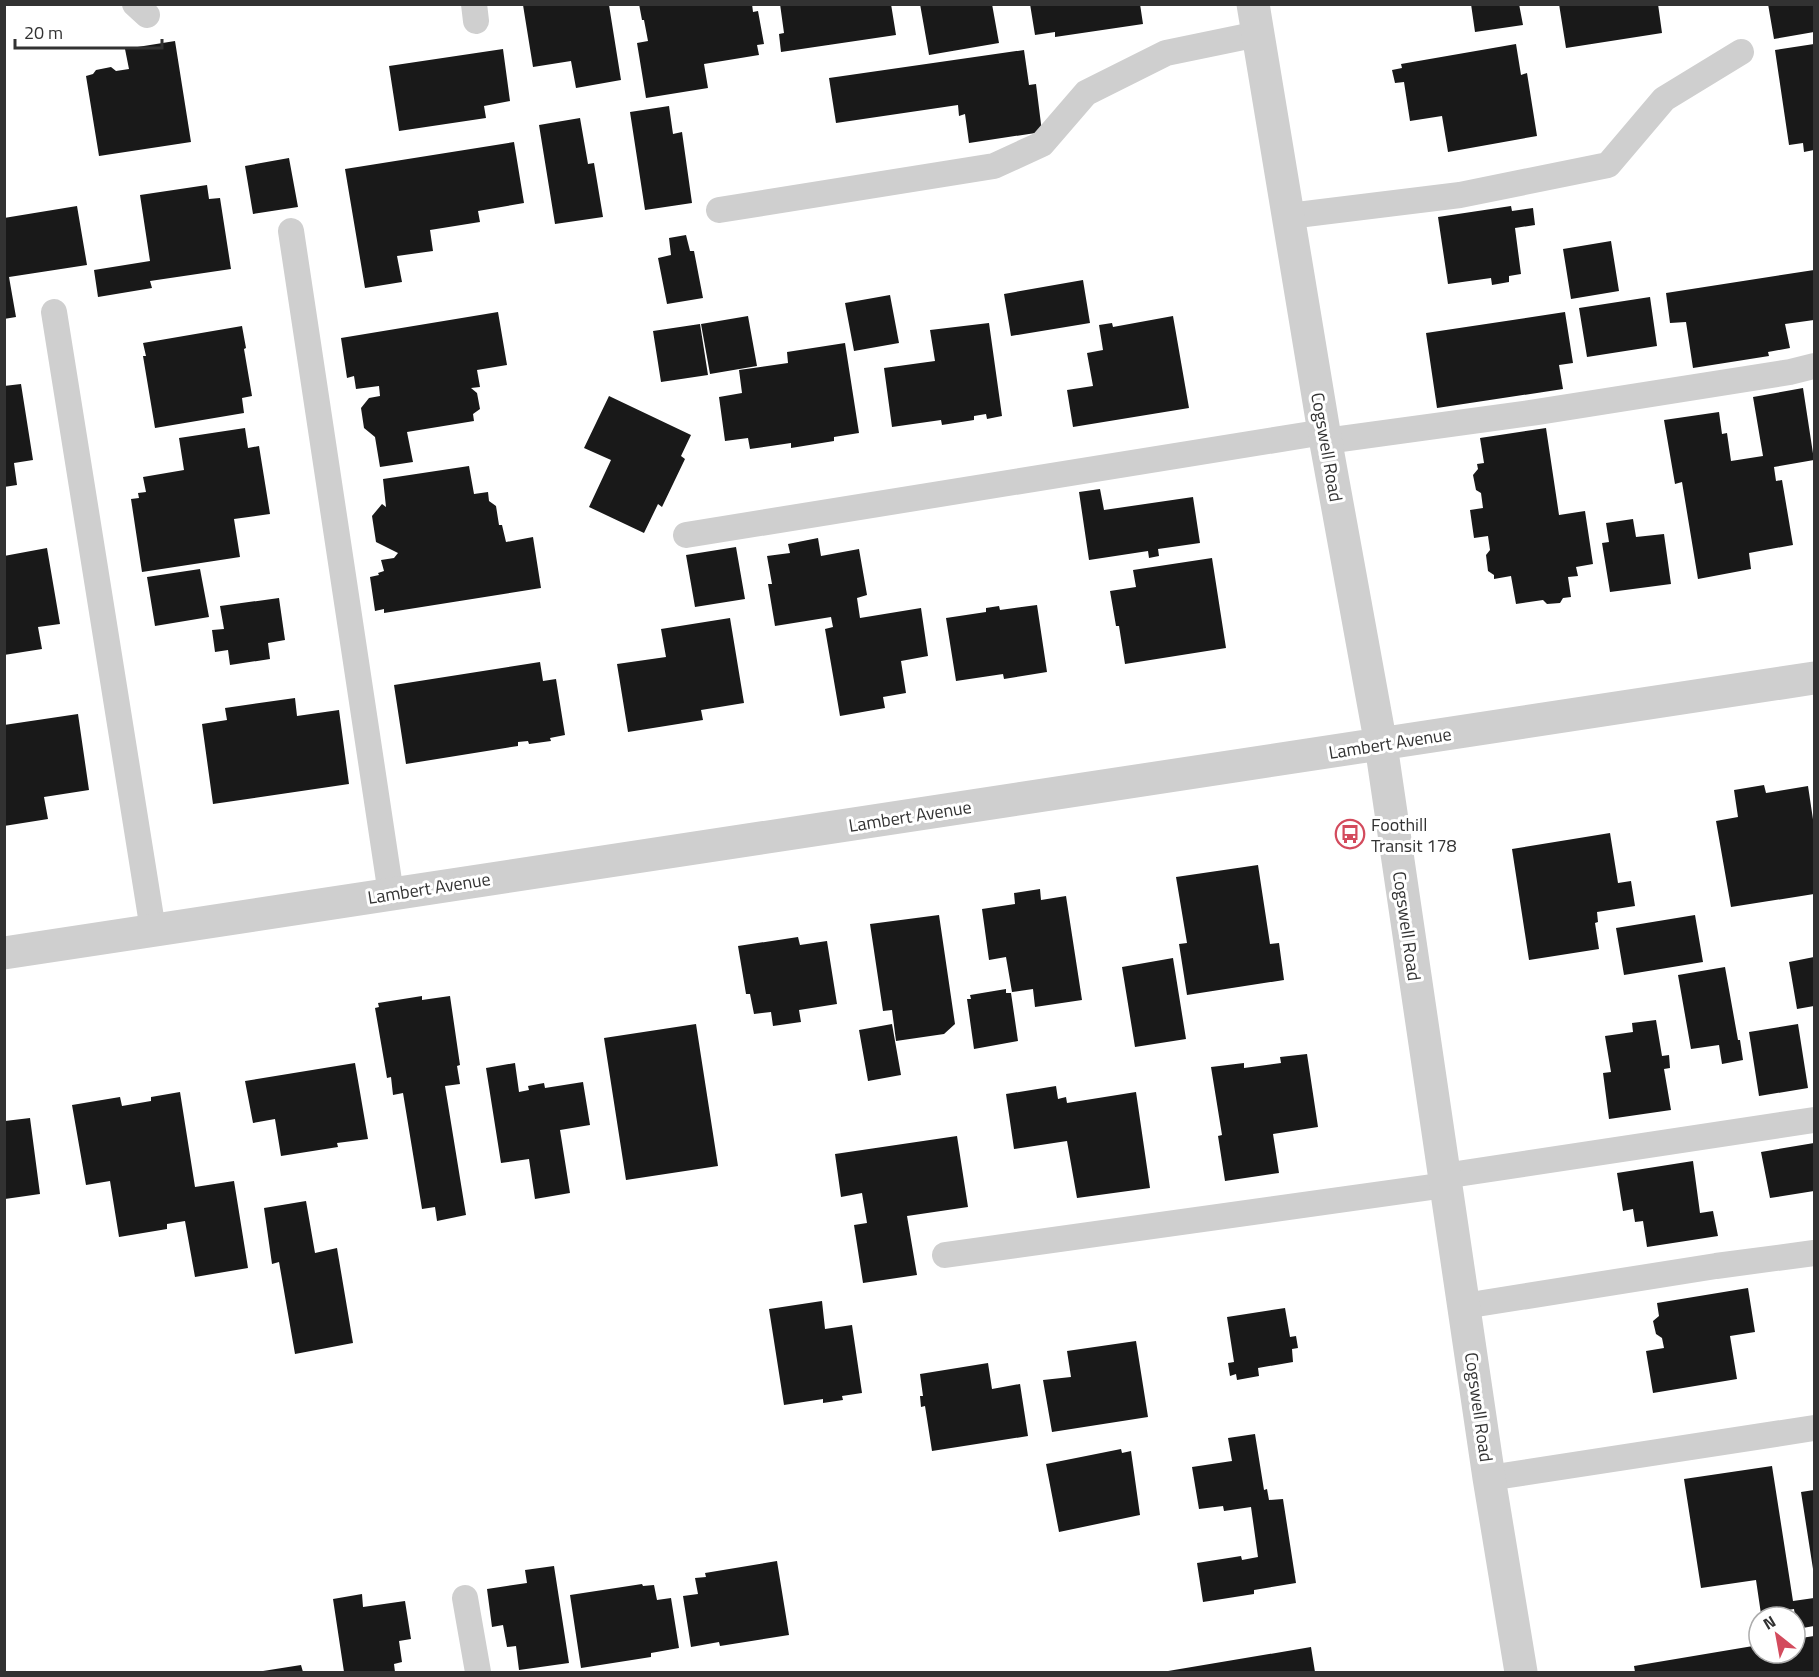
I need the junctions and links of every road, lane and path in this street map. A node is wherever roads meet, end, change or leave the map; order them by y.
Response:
1 (1255, 19) edge
2 (1741, 52) dead end
3 (719, 210) dead end
4 (1288, 216) junction
5 (291, 231) dead end
6 (54, 312) dead end
7 (1815, 366) edge
8 (1325, 437) junction
9 (686, 535) dead end
10 (1815, 678) edge
11 (1380, 745) junction
12 (391, 894) junction
13 (153, 930) junction
14 (4, 953) edge
15 (1815, 1120) edge
16 (1445, 1180) junction
17 (1815, 1253) edge
18 (945, 1256) dead end
19 (1464, 1306) junction
20 (1815, 1428) edge
21 (1489, 1478) junction
22 (465, 1598) dead end
23 (478, 1672) edge
24 (1521, 1672) edge

1 - 3 lane
1 - 4 street, Cogswell Road
2 - 4 lane
4 - 8 street, Cogswell Road
5 - 12 lane
6 - 13 lane
7 - 8 lane
8 - 9 lane
8 - 11 street, Cogswell Road
10 - 11 street, Lambert Avenue
11 - 12 street, Lambert Avenue
11 - 16 street, Cogswell Road
12 - 13 street, Lambert Avenue
13 - 14 street, Lambert Avenue
15 - 16 lane
16 - 18 lane
16 - 19 street, Cogswell Road
17 - 19 lane
19 - 21 street, Cogswell Road
20 - 21 lane
21 - 24 street, Cogswell Road
22 - 23 lane

